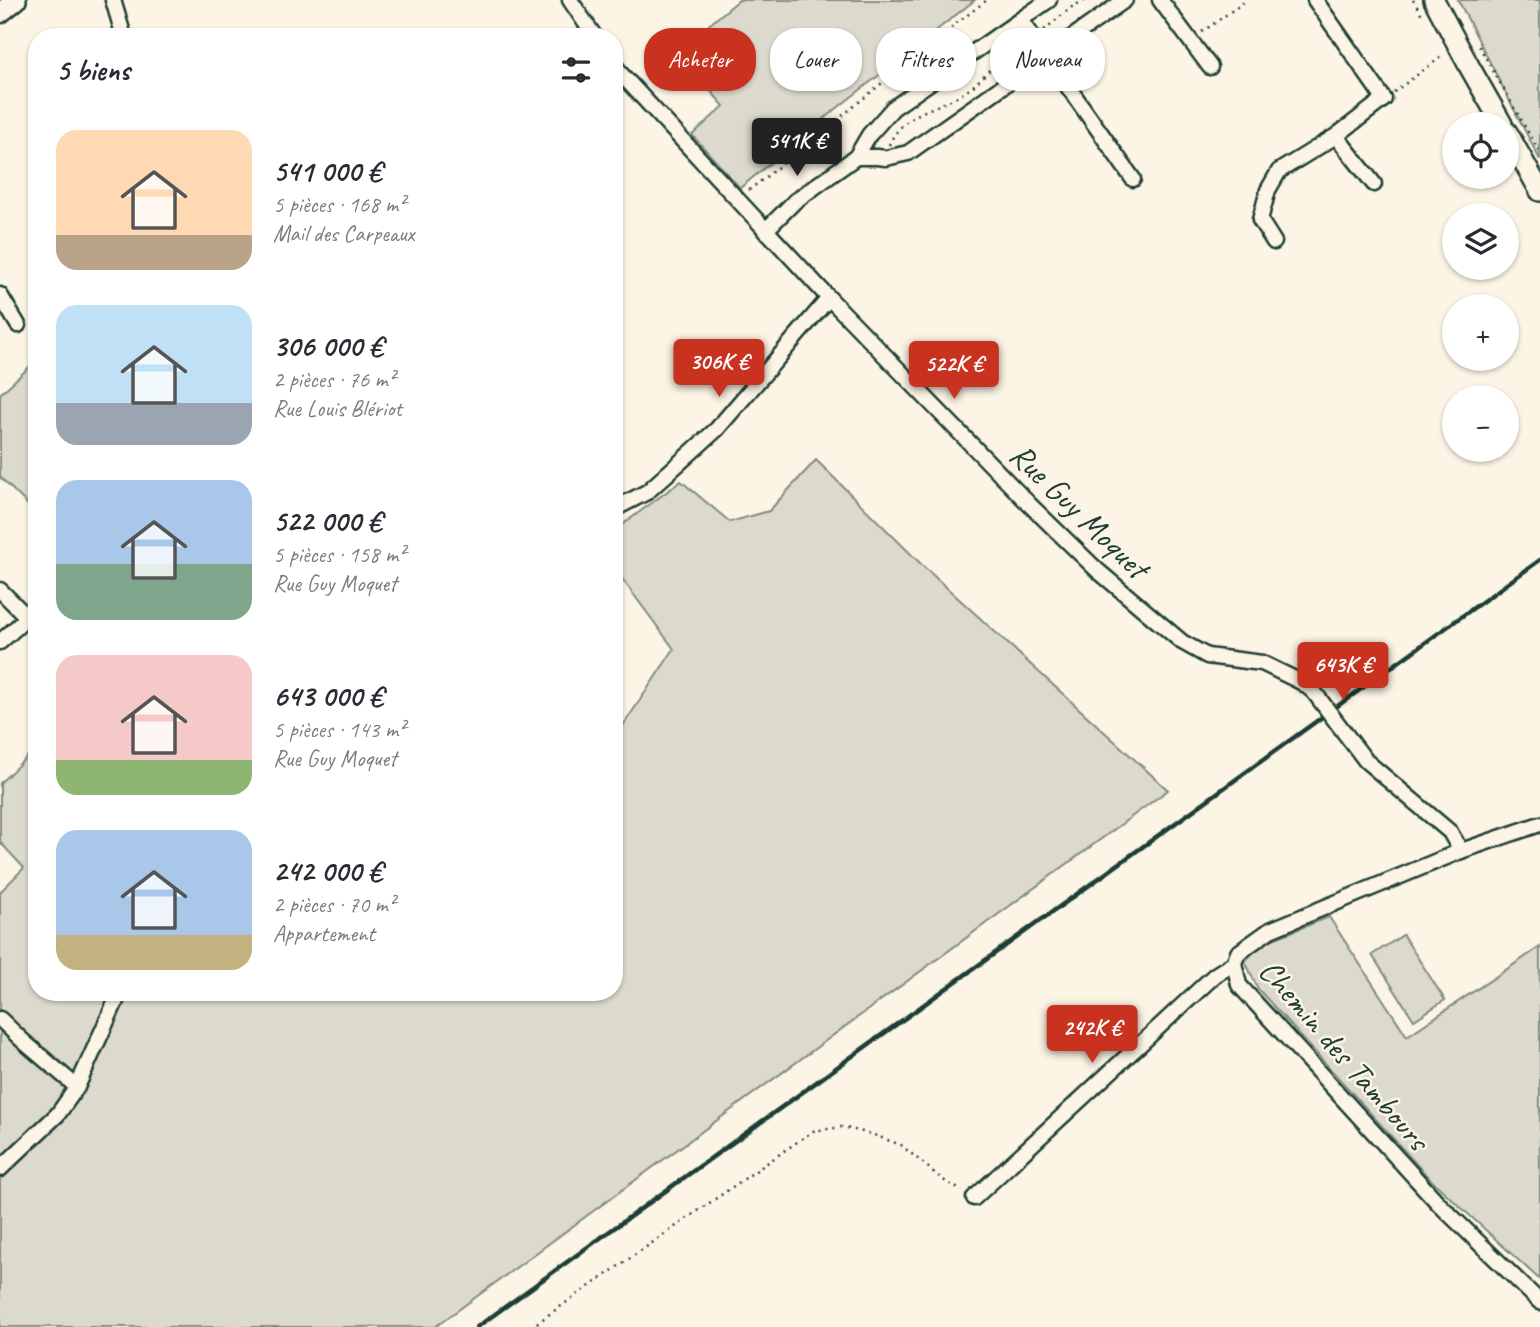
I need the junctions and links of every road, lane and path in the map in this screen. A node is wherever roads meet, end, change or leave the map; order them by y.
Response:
1 (16, 0) edge
2 (113, 0) edge
3 (570, 0) edge
4 (987, 0) edge
5 (1049, 0) edge
6 (1086, 0) edge
7 (1125, 0) edge
8 (1160, 0) edge
9 (1247, 0) edge
10 (1315, 0) edge
11 (1434, 0) edge
12 (0, 13) edge
13 (1021, 20) junction
14 (121, 28) edge
15 (589, 28) edge
16 (1009, 28) edge
17 (1026, 28) edge
18 (1046, 28) edge
19 (1086, 28) edge
20 (990, 41) edge
21 (1190, 41) junction
22 (1444, 55) dead end
23 (1210, 67) dead end
24 (990, 69) edge
25 (623, 76) edge
26 (996, 91) edge
27 (1070, 91) edge
28 (1384, 99) junction
29 (1495, 112) edge
30 (1336, 136) junction
31 (1519, 153) edge
32 (856, 158) junction
33 (886, 158) junction
34 (1133, 179) dead end
35 (1374, 184) dead end
36 (1540, 191) edge
37 (737, 200) junction
38 (765, 231) junction
39 (1274, 242) dead end
40 (0, 295) edge
41 (829, 298) junction
42 (18, 325) dead end
43 (623, 504) edge
44 (0, 590) edge
45 (28, 610) edge
46 (28, 617) edge
47 (0, 642) edge
48 (1540, 824) edge
49 (1461, 851) junction
50 (1234, 963) junction
51 (117, 1001) edge
52 (0, 1018) edge
53 (77, 1087) junction
54 (0, 1169) edge
55 (974, 1198) joint
56 (1540, 1303) edge
57 (531, 1327) edge

1 - 12 main road
2 - 14 street
3 - 15 street
4 - 37 path
5 - 13 street
6 - 18 path
7 - 19 street
8 - 21 street
9 - 21 path
10 - 28 street
11 - 29 main road
13 - 16 street
13 - 17 street
20 - 32 street
21 - 23 street
22 - 28 path
24 - 33 path
25 - 37 street, Rue Guy Moquet
26 - 33 street
27 - 34 street
28 - 30 street
30 - 35 street
30 - 39 street
31 - 36 main road
32 - 33 street
32 - 38 street
37 - 38 street, Rue Guy Moquet
38 - 41 street, Rue Guy Moquet
40 - 42 street
41 - 43 street
41 - 49 street, Rue Guy Moquet, bridge
44 - 45 street
46 - 47 street
48 - 49 street
49 - 50 street, Chemin des Tambours
50 - 55 street
50 - 56 street, Chemin des Tambours
51 - 53 street
52 - 53 street
53 - 54 street
55 - 57 path

